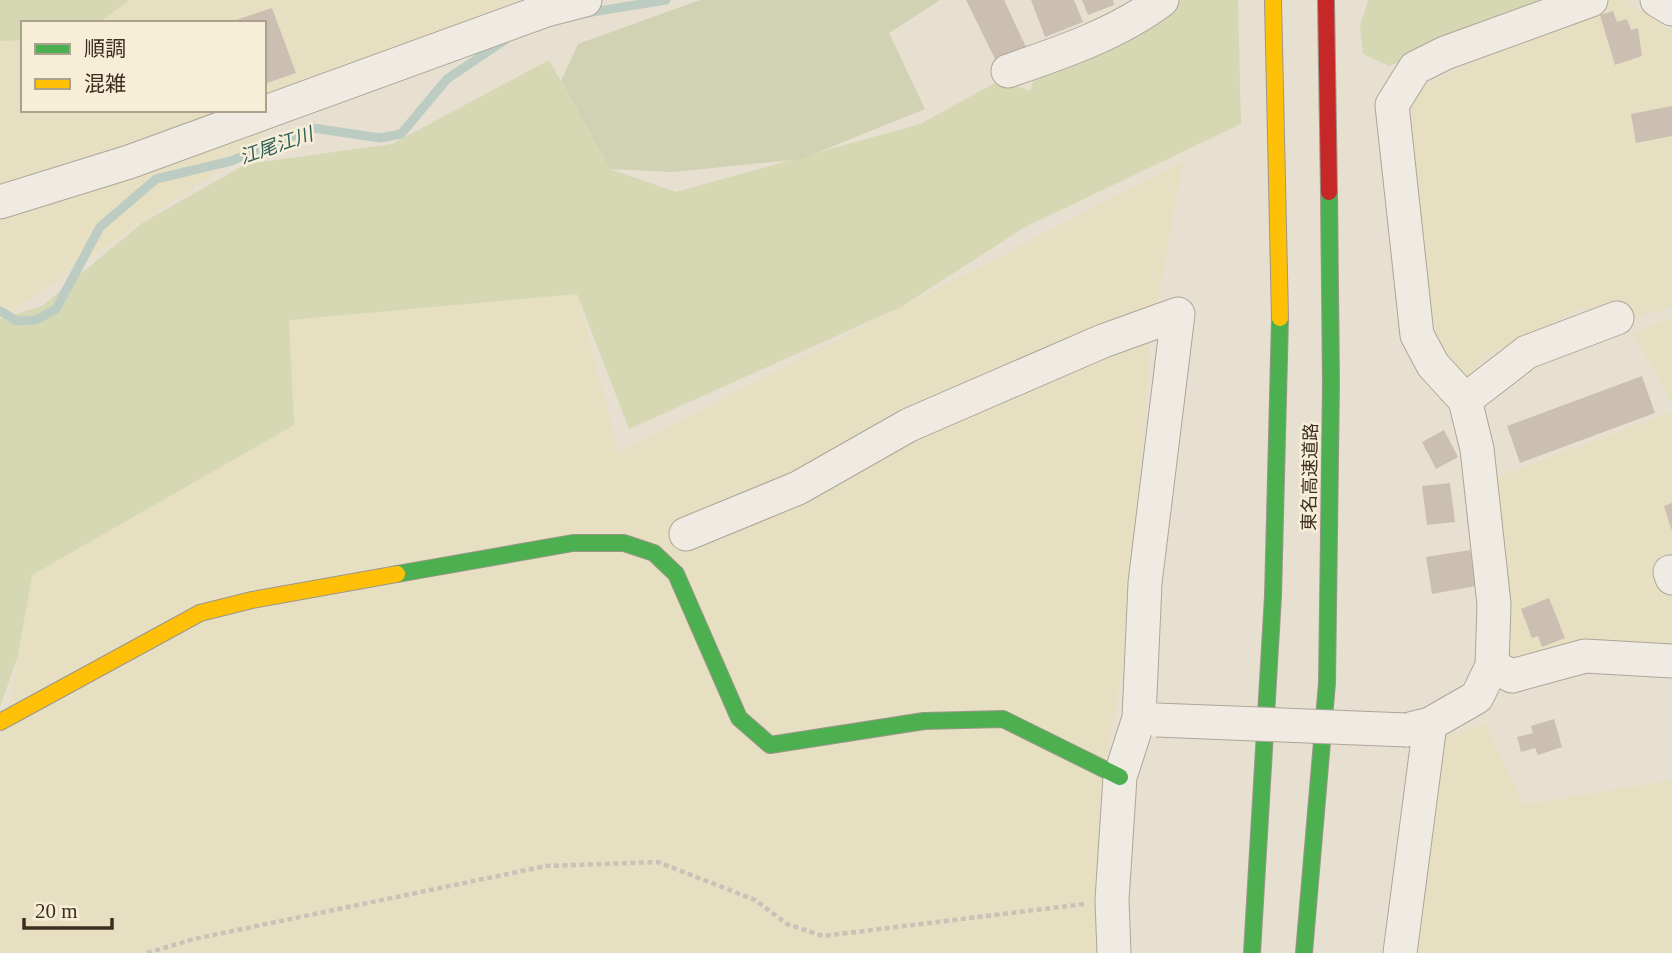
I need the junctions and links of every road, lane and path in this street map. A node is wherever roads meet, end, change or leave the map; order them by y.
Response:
1 (585, 0) edge
2 (1162, 0) edge
3 (1273, 0) edge
4 (1326, 0) edge
5 (1591, 0) edge
6 (1657, 0) edge
7 (1672, 9) edge
8 (1008, 71) dead end
9 (0, 202) edge
10 (1617, 317) dead end
11 (1465, 400) junction
12 (686, 534) dead end
13 (1672, 662) edge
14 (1492, 666) junction
15 (1148, 719) junction
16 (0, 722) edge
17 (1418, 727) junction
18 (1120, 777) junction
19 (1112, 900) junction
20 (147, 953) edge
21 (1114, 953) edge
22 (1252, 953) edge
23 (1304, 953) edge
24 (1401, 953) edge

1 - 9 street
2 - 8 street
3 - 22 main road, 東名高速道路
4 - 23 main road, 東名高速道路
5 - 11 street
6 - 7 street
10 - 11 street
11 - 14 street
12 - 15 street
13 - 14 street
14 - 17 street
15 - 17 street, bridge
15 - 18 street
16 - 18 main road
17 - 24 street
18 - 19 street
19 - 20 path
19 - 21 street

